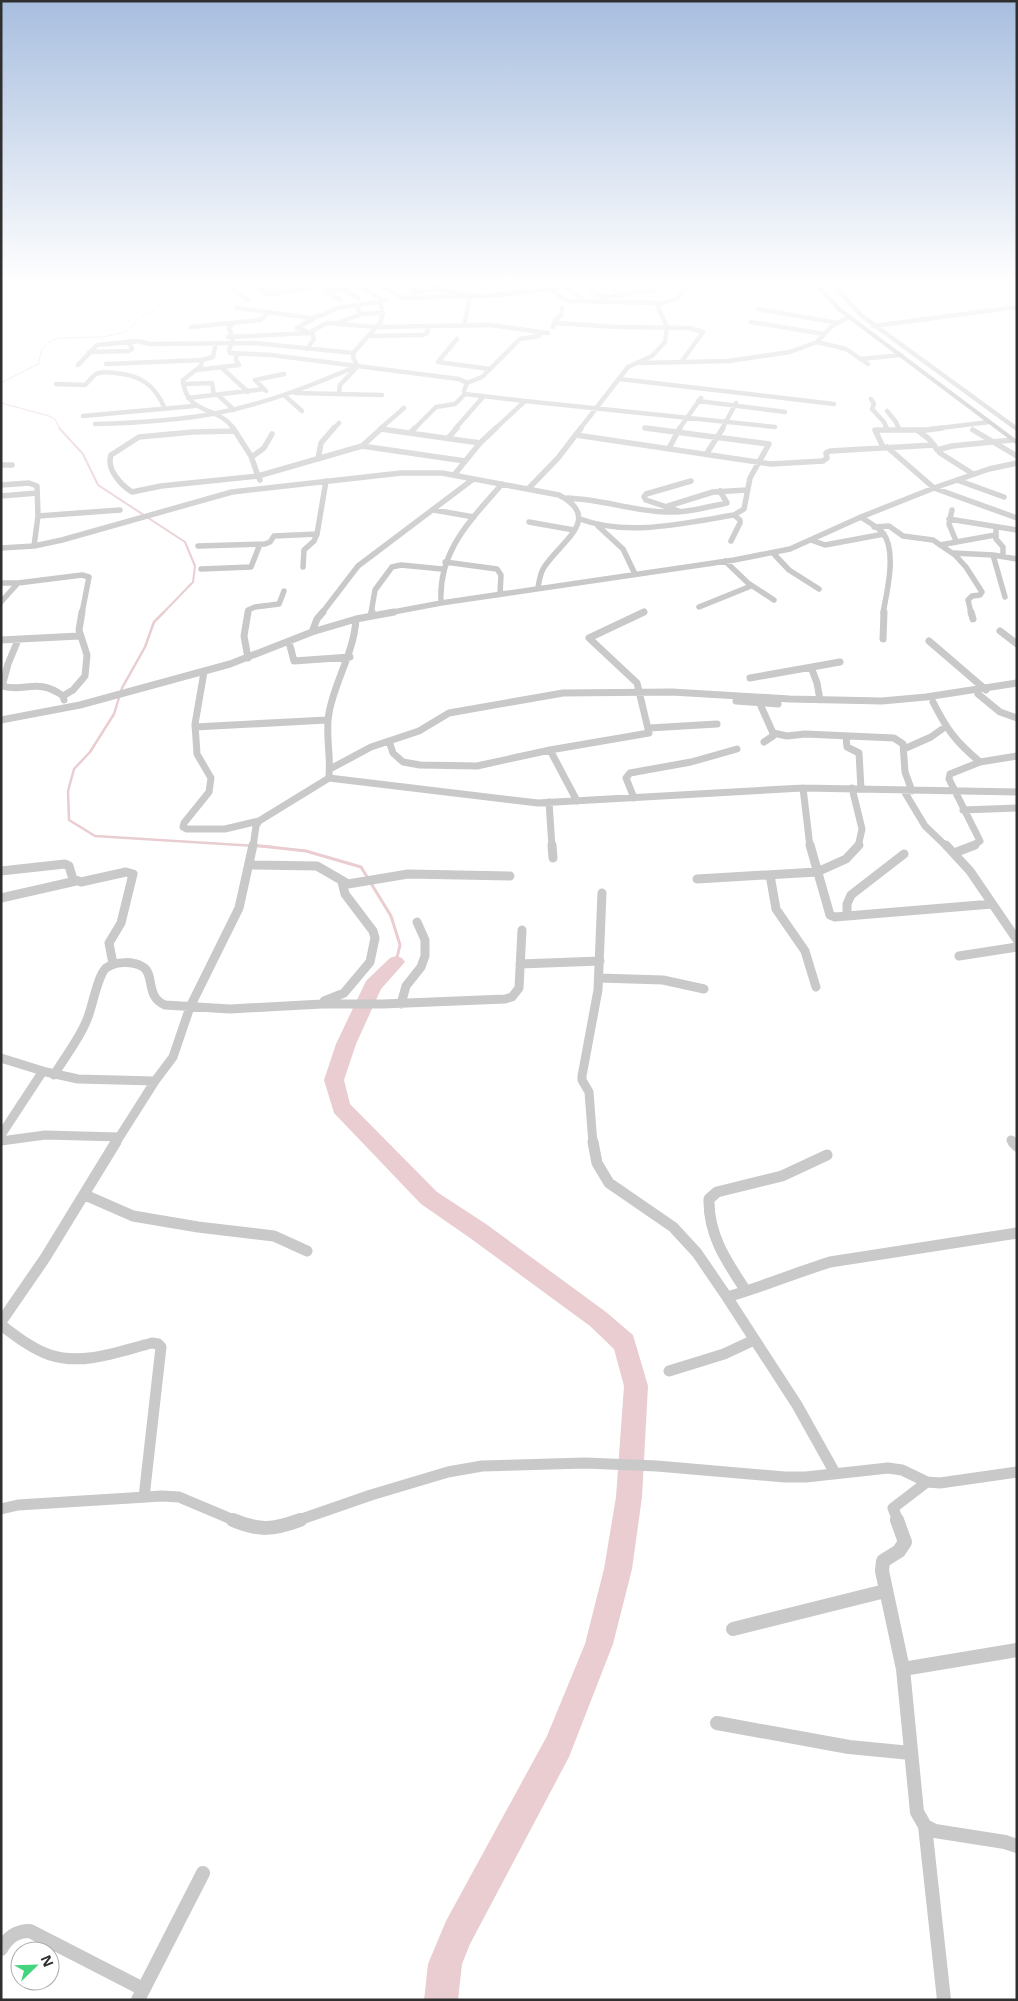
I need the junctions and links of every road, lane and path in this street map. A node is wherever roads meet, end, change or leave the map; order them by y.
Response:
1 (93, 377) edge
2 (139, 377) edge
3 (184, 377) edge
4 (233, 377) edge
5 (268, 377) edge
6 (329, 377) edge
7 (347, 377) edge
8 (445, 377) edge
9 (479, 377) edge
10 (621, 377) edge
11 (930, 377) edge
12 (946, 377) edge
13 (620, 380) junction
14 (467, 383) junction
15 (56, 384) dead end
16 (182, 384) junction
17 (264, 389) junction
18 (707, 390) junction
19 (248, 392) junction
20 (339, 393) junction
21 (286, 394) junction
22 (465, 394) junction
23 (741, 394) junction
24 (216, 395) junction
25 (382, 395) dead end
26 (277, 397) junction
27 (483, 397) junction
28 (188, 398) junction
29 (871, 399) dead end
30 (525, 401) junction
31 (698, 401) junction
32 (834, 404) dead end
33 (194, 406) junction
34 (735, 406) junction
35 (598, 407) junction
36 (404, 408) dead end
37 (165, 409) junction
38 (234, 410) junction
39 (302, 411) dead end
40 (887, 411) dead end
41 (785, 412) dead end
42 (215, 414) junction
43 (83, 416) dead end
44 (686, 417) junction
45 (727, 422) junction
46 (989, 422) junction
47 (339, 423) dead end
48 (95, 424) dead end
49 (775, 427) dead end
50 (645, 428) dead end
51 (381, 429) junction
52 (1017, 429) edge
53 (887, 430) junction
54 (899, 430) junction
55 (917, 430) junction
56 (973, 430) dead end
57 (235, 431) junction
58 (678, 432) junction
59 (410, 433) junction
60 (272, 434) dead end
61 (576, 436) junction
62 (717, 437) junction
63 (448, 438) junction
64 (993, 442) junction
65 (1014, 442) edge
66 (480, 443) junction
67 (362, 446) junction
68 (885, 447) junction
69 (935, 447) junction
70 (669, 448) junction
71 (706, 453) junction
72 (253, 456) junction
73 (1017, 456) edge
74 (318, 459) junction
75 (465, 461) junction
76 (761, 461) junction
77 (1017, 462) edge
78 (12, 465) dead end
79 (1, 466) edge
80 (973, 474) junction
81 (454, 475) junction
82 (258, 476) junction
83 (472, 480) junction
84 (957, 480) junction
85 (326, 481) junction
86 (690, 481) dead end
87 (1, 484) edge
88 (502, 484) junction
89 (264, 487) junction
90 (934, 488) junction
91 (528, 489) junction
92 (746, 490) junction
93 (720, 491) junction
94 (37, 493) junction
95 (1, 496) edge
96 (1004, 497) dead end
97 (567, 498) junction
98 (668, 506) junction
99 (120, 510) dead end
100 (434, 510) junction
101 (952, 510) dead end
102 (681, 512) junction
103 (734, 515) junction
104 (38, 516) junction
105 (1010, 516) junction
106 (474, 517) junction
107 (860, 517) junction
108 (1017, 518) edge
109 (580, 519) junction
110 (949, 519) junction
111 (694, 521) junction
112 (529, 522) dead end
113 (598, 526) junction
114 (997, 526) junction
115 (874, 527) junction
116 (574, 530) junction
117 (1017, 530) edge
118 (317, 534) junction
119 (884, 534) junction
120 (995, 535) junction
121 (731, 540) dead end
122 (811, 540) junction
123 (956, 541) junction
124 (260, 544) junction
125 (940, 545) junction
126 (34, 546) junction
127 (198, 546) dead end
128 (1, 548) edge
129 (773, 553) junction
130 (953, 553) junction
131 (993, 554) junction
132 (1002, 556) junction
133 (1017, 559) edge
134 (725, 561) junction
135 (444, 565) junction
136 (303, 567) dead end
137 (201, 569) dead end
138 (635, 574) junction
139 (1, 583) edge
140 (18, 583) junction
141 (751, 586) junction
142 (538, 588) junction
143 (819, 589) dead end
144 (284, 591) dead end
145 (500, 594) junction
146 (1005, 597) dead end
147 (774, 600) dead end
148 (1, 602) edge
149 (440, 603) junction
150 (699, 607) dead end
151 (644, 612) dead end
152 (371, 616) junction
153 (356, 619) junction
154 (973, 619) dead end
155 (1000, 631) dead end
156 (312, 632) junction
157 (79, 636) junction
158 (883, 639) dead end
159 (1, 640) edge
160 (18, 640) junction
161 (929, 641) dead end
162 (288, 642) junction
163 (1017, 644) edge
164 (350, 657) junction
165 (248, 658) junction
166 (840, 662) dead end
167 (811, 667) junction
168 (204, 672) junction
169 (750, 678) dead end
170 (1017, 683) edge
171 (1017, 688) edge
172 (984, 691) junction
173 (640, 694) junction
174 (63, 696) junction
175 (820, 700) junction
176 (933, 702) junction
177 (760, 704) junction
178 (61, 708) junction
179 (477, 711) dead end
180 (1017, 718) edge
181 (1, 720) edge
182 (327, 720) junction
183 (717, 724) dead end
184 (195, 727) junction
185 (945, 727) junction
186 (649, 728) junction
187 (773, 733) junction
188 (846, 737) junction
189 (389, 741) junction
190 (764, 742) dead end
191 (737, 749) dead end
192 (904, 749) junction
193 (550, 750) junction
194 (1017, 756) edge
195 (980, 762) junction
196 (330, 769) junction
197 (329, 778) junction
198 (803, 788) junction
199 (852, 788) junction
200 (861, 789) junction
201 (954, 790) junction
202 (908, 791) junction
203 (1014, 792) edge
204 (634, 798) junction
205 (1017, 800) edge
206 (578, 801) junction
207 (549, 802) junction
208 (1017, 808) edge
209 (963, 810) junction
210 (258, 823) junction
211 (954, 853) junction
212 (904, 854) dead end
213 (553, 858) dead end
214 (250, 863) junction
215 (1, 871) edge
216 (817, 872) junction
217 (770, 875) junction
218 (510, 876) dead end
219 (697, 879) dead end
220 (76, 882) junction
221 (345, 883) junction
222 (602, 893) dead end
223 (1, 898) edge
224 (992, 904) junction
225 (847, 916) junction
226 (417, 922) dead end
227 (522, 930) dead end
228 (1017, 940) edge
229 (1017, 947) edge
230 (959, 956) dead end
231 (600, 961) junction
232 (113, 964) junction
233 (520, 964) junction
234 (599, 978) junction
235 (816, 987) dead end
236 (704, 989) dead end
237 (310, 1004) junction
238 (401, 1004) junction
239 (190, 1007) junction
240 (1, 1058) edge
241 (43, 1071) junction
242 (54, 1075) junction
243 (154, 1080) junction
244 (1, 1135) edge
245 (119, 1137) junction
246 (1, 1141) edge
247 (827, 1156) dead end
248 (85, 1195) junction
249 (1017, 1233) edge
250 (307, 1251) dead end
251 (746, 1291) junction
252 (726, 1297) junction
253 (1, 1323) edge
254 (754, 1340) junction
255 (669, 1371) dead end
256 (1017, 1472) edge
257 (834, 1473) junction
258 (927, 1482) junction
259 (144, 1497) junction
260 (1, 1508) edge
261 (885, 1591) junction
262 (733, 1629) dead end
263 (1017, 1650) edge
264 (903, 1669) junction
265 (717, 1723) dead end
266 (911, 1753) junction
267 (925, 1826) junction
268 (1017, 1846) edge
269 (203, 1873) dead end
270 (1, 1950) edge
271 (141, 1994) edge
272 (944, 2000) edge

1 - 15 street
2 - 37 street
3 - 16 street
4 - 19 street
5 - 17 street
6 - 21 street
7 - 20 street
8 - 14 street
9 - 14 street
10 - 13 street
11 - 46 street
12 - 52 street
13 - 18 street
13 - 35 street
14 - 22 street
16 - 24 street
16 - 28 street
17 - 19 street
17 - 26 street
18 - 23 street
18 - 31 street
19 - 24 street
20 - 21 street
20 - 25 street
21 - 26 street
21 - 39 street
22 - 27 street
22 - 59 street
23 - 32 street
23 - 34 street
24 - 28 street
24 - 38 street
26 - 38 street
27 - 30 street
27 - 63 street
28 - 33 street
29 - 53 street
30 - 35 street
30 - 66 street
31 - 34 street
31 - 44 street
33 - 37 street
33 - 42 street
34 - 41 street
34 - 45 street
35 - 44 street
35 - 61 street
36 - 51 street
37 - 43 street
38 - 42 street
40 - 54 street
42 - 48 street
42 - 57 street
44 - 45 street
44 - 58 street
45 - 49 street
45 - 62 street
46 - 55 street
46 - 65 street
47 - 74 street
50 - 58 street
51 - 59 street
51 - 67 street
53 - 54 street
53 - 68 street
54 - 55 street
55 - 69 street
56 - 64 street
57 - 72 street
57 - 82 street
58 - 62 street
58 - 70 street
59 - 63 street
60 - 72 street
61 - 70 street
61 - 91 street
62 - 71 street
62 - 76 street
63 - 66 street
64 - 65 street
64 - 69 street
64 - 73 street
64 - 77 street
66 - 75 street
67 - 74 street
67 - 75 street
68 - 69 street
68 - 76 street
68 - 90 street
69 - 80 street
70 - 71 street
71 - 76 street
72 - 82 street
74 - 82 street
75 - 81 street
76 - 92 street
77 - 80 street
78 - 79 street
80 - 84 street
81 - 83 street
81 - 85 street
82 - 89 street
83 - 88 street
83 - 100 street
84 - 90 street
84 - 96 street
85 - 89 street
85 - 118 street
86 - 98 street
87 - 94 street
88 - 91 street
88 - 106 street
89 - 126 street
90 - 105 street
90 - 107 street
91 - 97 street
92 - 93 street
92 - 103 street
93 - 98 street
93 - 102 street
94 - 95 street
94 - 104 street
97 - 102 street
97 - 109 street
98 - 102 street
99 - 104 street
100 - 106 street
100 - 156 street
101 - 110 street
102 - 111 street
103 - 111 street
103 - 121 street
104 - 126 street
105 - 108 street
105 - 114 street
106 - 135 street
107 - 115 street
107 - 122 street
109 - 113 street
109 - 116 street
110 - 114 street
110 - 123 street
111 - 113 street
112 - 116 street
113 - 138 street
114 - 117 street
114 - 120 street
115 - 119 street
115 - 125 street
116 - 142 street
118 - 124 street
118 - 136 street
119 - 122 street
119 - 158 street
120 - 123 street
120 - 132 street
122 - 129 street
123 - 125 street
124 - 127 street
124 - 137 street
125 - 130 street
126 - 128 street
129 - 134 street
129 - 143 street
130 - 131 street
130 - 154 street
131 - 132 street
131 - 146 street
132 - 133 street
134 - 138 street
134 - 141 street
135 - 145 street
135 - 149 street
135 - 152 street
138 - 142 street
139 - 140 street
140 - 148 street
140 - 157 street
141 - 147 street
141 - 150 street
142 - 145 street
144 - 165 street
145 - 149 street
149 - 152 street
151 - 173 street
152 - 153 street
153 - 156 street
153 - 164 street
155 - 163 street
156 - 162 street
157 - 160 street
157 - 174 street
159 - 160 street
160 - 174 street
161 - 172 street
162 - 164 street
162 - 165 street
164 - 182 street
165 - 168 street
166 - 167 street
167 - 169 street
167 - 175 street
168 - 178 street
168 - 184 street
170 - 172 street
171 - 172 street
172 - 175 street
172 - 176 street
172 - 180 street
173 - 175 street
173 - 177 street
173 - 179 street
173 - 186 street
173 - 189 street
174 - 178 street
176 - 177 street
176 - 185 street
177 - 187 street
178 - 181 street
182 - 184 street
182 - 196 street
183 - 186 street
184 - 210 street
185 - 192 street
185 - 195 street
186 - 193 street
187 - 188 street
187 - 190 street
188 - 192 street
188 - 200 street
189 - 193 street
189 - 196 street
191 - 204 street
192 - 202 street
193 - 206 street
194 - 195 street
195 - 201 street
196 - 197 street
197 - 207 street
197 - 210 street
198 - 199 street
198 - 204 street
198 - 216 street
199 - 200 street
199 - 216 street
200 - 202 street
201 - 202 street
201 - 203 street
201 - 209 street
202 - 211 street
203 - 205 street
204 - 206 street
206 - 207 street
207 - 213 street
208 - 209 street
209 - 211 street
210 - 214 street
211 - 224 street
212 - 225 street
214 - 221 street
214 - 239 street
215 - 220 street
216 - 217 street
216 - 225 street
217 - 219 street
217 - 235 street
218 - 221 street
220 - 223 street
220 - 232 street
221 - 237 street
222 - 231 street
224 - 225 street
224 - 228 street
226 - 238 street
227 - 233 street
229 - 230 street
231 - 233 street
231 - 234 street
232 - 239 street
232 - 242 street
233 - 238 street
234 - 236 street
234 - 252 street
237 - 238 street
237 - 239 street
239 - 243 street
240 - 241 street
241 - 242 street
241 - 244 street
242 - 243 street
243 - 245 street
245 - 246 street
245 - 248 street
247 - 251 street
248 - 250 street
248 - 253 street
249 - 251 street
251 - 252 street
252 - 254 street
253 - 259 street
254 - 255 street
254 - 257 street
256 - 258 street
257 - 258 street
257 - 259 street
258 - 261 street
259 - 260 street
261 - 262 street
261 - 264 street
263 - 264 street
264 - 266 street
265 - 266 street
266 - 267 street
267 - 268 street
267 - 272 street
269 - 271 street
270 - 271 street

